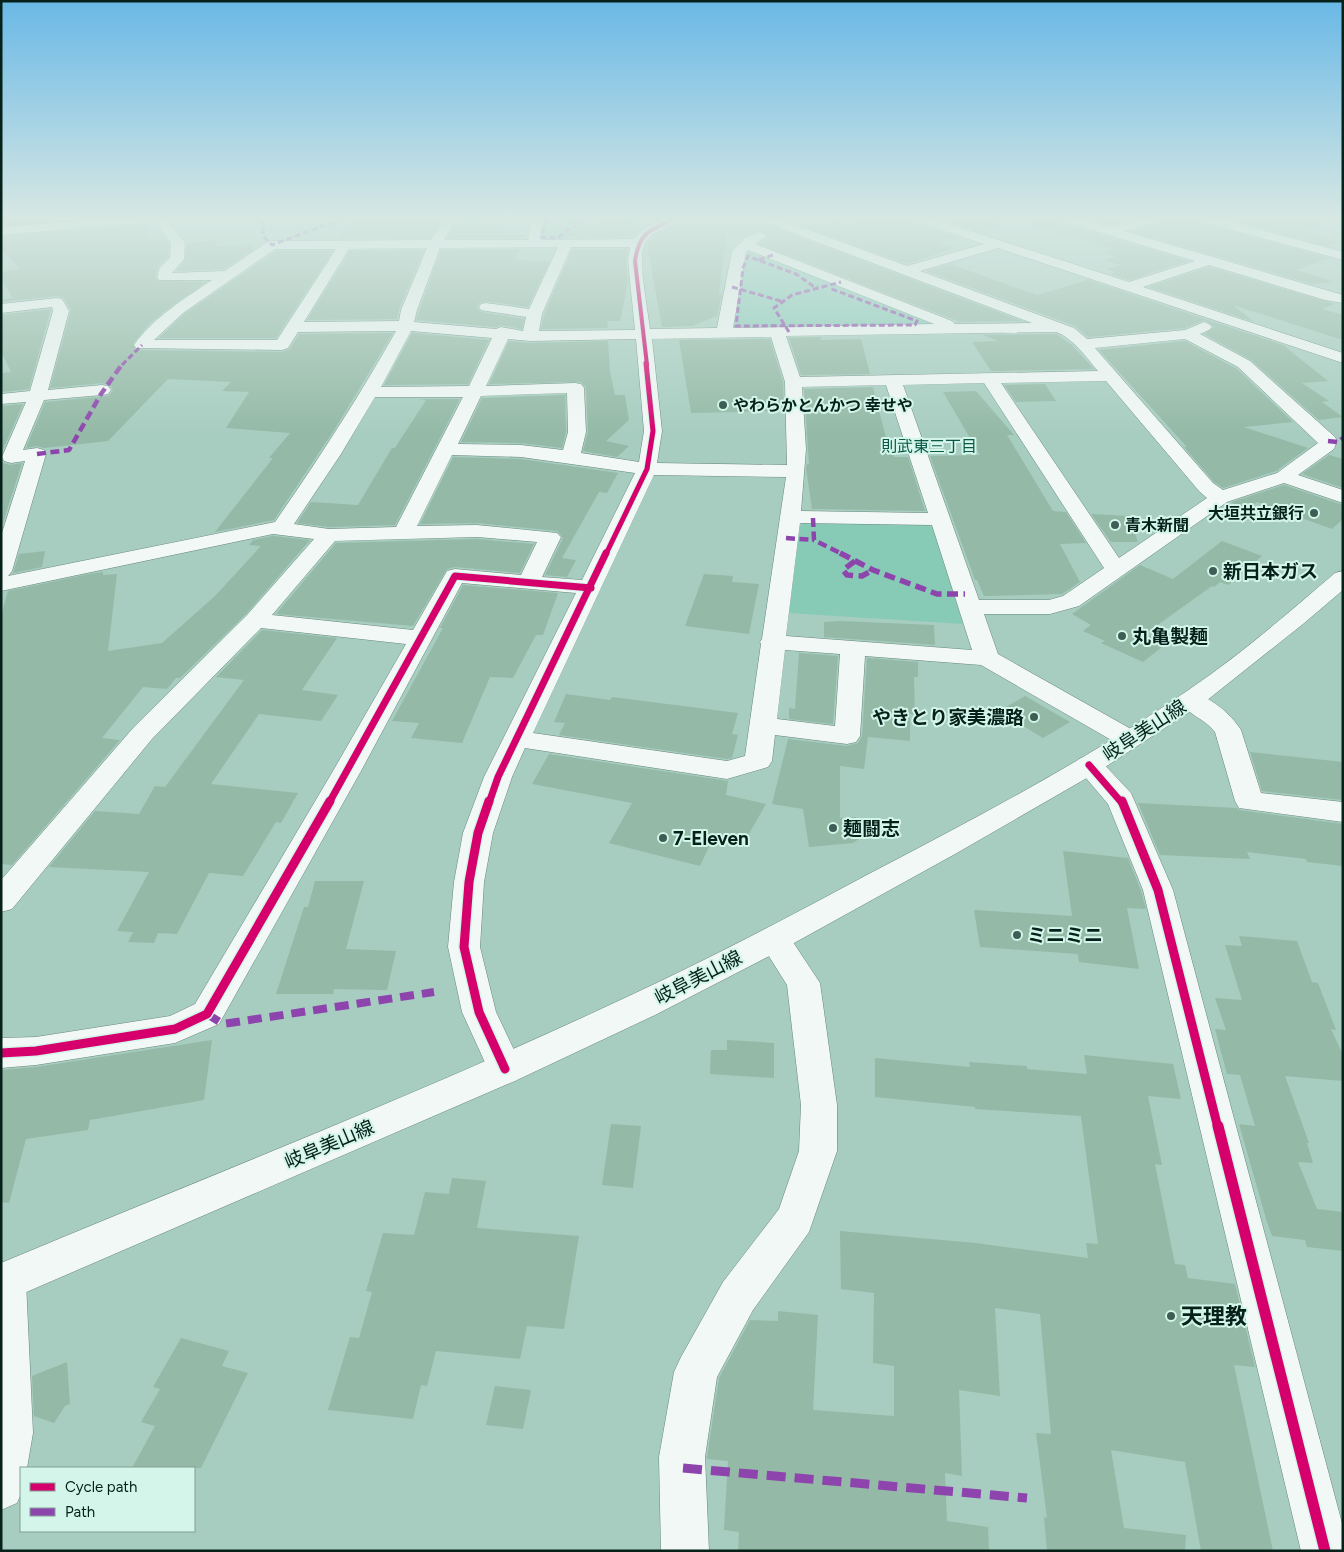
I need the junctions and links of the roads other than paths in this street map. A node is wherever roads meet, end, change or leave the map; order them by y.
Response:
1 (205, 291) edge
2 (316, 291) edge
3 (416, 291) edge
4 (544, 291) edge
5 (638, 291) edge
6 (731, 291) edge
7 (864, 291) edge
8 (964, 291) edge
9 (1142, 291) edge
10 (1311, 291) edge
11 (1, 294) edge
12 (1343, 299) edge
13 (1, 302) edge
14 (486, 307) dead end
15 (1, 309) edge
16 (534, 314) junction
17 (1226, 319) junction
18 (406, 326) junction
19 (294, 327) junction
20 (1058, 327) junction
21 (959, 329) junction
22 (501, 332) junction
23 (724, 332) junction
24 (778, 332) junction
25 (642, 333) junction
26 (1188, 334) junction
27 (530, 336) junction
28 (1082, 344) junction
29 (1343, 358) edge
30 (1111, 376) junction
31 (990, 379) junction
32 (893, 380) junction
33 (793, 382) junction
34 (102, 390) dead end
35 (474, 391) junction
36 (370, 392) junction
37 (38, 395) junction
38 (1, 399) edge
39 (446, 449) junction
40 (6, 457) edge
41 (571, 457) junction
42 (647, 469) junction
43 (796, 471) junction
44 (1284, 477) junction
45 (1343, 497) edge
46 (1220, 498) junction
47 (789, 517) junction
48 (940, 519) junction
49 (281, 528) junction
50 (403, 534) junction
51 (329, 535) junction
52 (1116, 569) junction
53 (1, 571) edge
54 (1343, 578) edge
55 (528, 582) junction
56 (1, 584) edge
57 (591, 588) junction
58 (970, 607) junction
59 (255, 620) junction
60 (420, 638) junction
61 (772, 642) junction
62 (853, 648) junction
63 (988, 658) junction
64 (1190, 700) junction
65 (762, 724) junction
66 (518, 739) junction
67 (1129, 739) junction
68 (1089, 765) junction
69 (1343, 812) edge
70 (1, 901) edge
71 (774, 939) junction
72 (1, 1053) edge
73 (506, 1069) junction
74 (3, 1282) edge
75 (1, 1487) edge
76 (685, 1551) edge
77 (1325, 1551) edge

1 - 19 street
2 - 19 street
3 - 18 street
4 - 16 street
5 - 25 street
6 - 23 street
7 - 21 street
8 - 20 street
9 - 17 street
10 - 12 street
11 - 13 street
14 - 16 street
15 - 37 street
16 - 27 street
17 - 26 street
17 - 29 street
18 - 19 street
18 - 22 street
18 - 36 street
20 - 21 street
20 - 28 street
21 - 24 street
22 - 27 street
22 - 35 street
23 - 24 street
23 - 25 street
24 - 33 street
25 - 27 street
25 - 42 street
26 - 28 street
26 - 44 street
28 - 30 street
30 - 31 street
30 - 46 street
31 - 32 street
31 - 52 street
32 - 33 street
32 - 48 street
33 - 43 street
34 - 37 street
35 - 36 street
35 - 39 street
35 - 41 street
36 - 49 street
37 - 38 street
37 - 40 street
39 - 41 street
39 - 50 street
40 - 53 street
41 - 42 street
42 - 43 street
42 - 57 street
43 - 47 street
44 - 45 street
44 - 46 street
46 - 52 street
47 - 48 street
47 - 61 street
48 - 58 street
49 - 51 street
49 - 56 street
50 - 51 street
50 - 55 street
51 - 59 street
52 - 58 street
54 - 64 street, 岐阜美山線
55 - 57 street
55 - 60 street
57 - 66 street
58 - 63 street
59 - 60 street
59 - 70 street
60 - 72 street
61 - 62 street
61 - 65 street
62 - 63 street
62 - 65 street
63 - 67 street
64 - 67 street, 岐阜美山線
64 - 69 street
65 - 66 street
66 - 73 street
67 - 68 street, 岐阜美山線
68 - 71 street, 岐阜美山線
68 - 77 street
71 - 73 street, 岐阜美山線
71 - 76 street
73 - 74 street, 岐阜美山線
74 - 75 street

